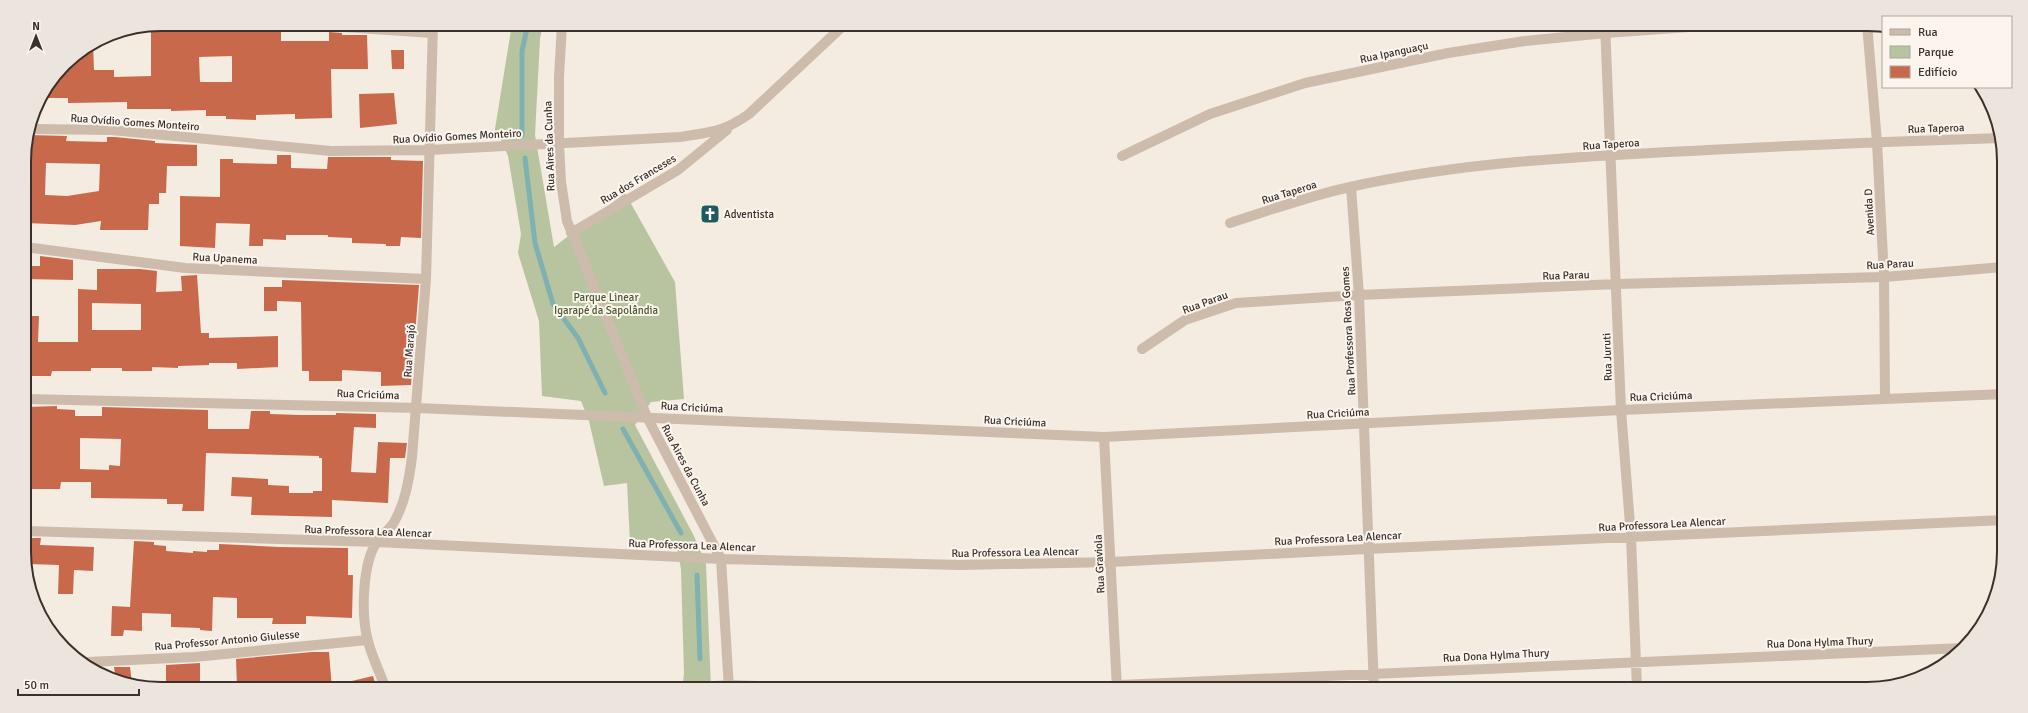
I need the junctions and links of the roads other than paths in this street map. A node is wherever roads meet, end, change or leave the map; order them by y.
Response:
1 (432, 31) edge
2 (562, 31) edge
3 (838, 31) edge
4 (1588, 31) edge
5 (1605, 31) edge
6 (1869, 31) edge
7 (732, 126) junction
8 (35, 129) edge
9 (1995, 138) edge
10 (1877, 142) junction
11 (559, 144) junction
12 (429, 150) junction
13 (1610, 155) junction
14 (1122, 156) dead end
15 (1351, 187) junction
16 (1230, 223) dead end
17 (571, 233) junction
18 (31, 248) edge
19 (1997, 268) edge
20 (1884, 277) junction
21 (426, 279) junction
22 (1617, 284) junction
23 (1359, 295) junction
24 (1142, 349) dead end
25 (1997, 394) edge
26 (31, 399) edge
27 (1885, 399) junction
28 (417, 408) junction
29 (1621, 410) junction
30 (647, 417) junction
31 (1364, 424) junction
32 (1104, 437) junction
33 (1997, 520) edge
34 (31, 531) edge
35 (1630, 537) junction
36 (376, 542) junction
37 (1367, 549) junction
38 (721, 559) junction
39 (1111, 562) junction
40 (367, 640) junction
41 (1954, 648) edge
42 (1636, 661) junction
43 (92, 662) edge
44 (1373, 673) junction
45 (383, 682) edge
46 (729, 682) edge
47 (1117, 682) edge
48 (1196, 682) edge
49 (1374, 682) edge
50 (1637, 682) edge

1 - 12 street, Rua Marajó
2 - 11 street, Rua Aires da Cunha
3 - 7 street, Rua Ovídio Gomes Monteiro
4 - 14 street, Rua Ipanguaçu
5 - 13 street, Rua Juruti
6 - 10 street, Avenida D
7 - 11 street, Rua Ovídio Gomes Monteiro
7 - 17 street, Rua dos Franceses
8 - 12 street, Rua Ovídio Gomes Monteiro
9 - 10 street, Rua Taperoa
10 - 13 street, Rua Taperoa
10 - 20 street, Avenida D
11 - 12 street, Rua Ovídio Gomes Monteiro
11 - 17 street, Rua Aires da Cunha
12 - 21 street, Rua Marajó
13 - 15 street, Rua Taperoa
13 - 22 street, Rua Juruti
15 - 16 street, Rua Taperoa
15 - 23 street, Rua Professora Rosa Gomes
17 - 30 street, Rua Aires da Cunha
18 - 21 street, Rua Upanema
19 - 20 street, Rua Parau
20 - 22 street, Rua Parau
20 - 27 street, Avenida D
21 - 28 street, Rua Marajó
22 - 23 street, Rua Parau
22 - 29 street, Rua Juruti
23 - 24 street, Rua Parau
23 - 31 street, Rua Professora Rosa Gomes
25 - 27 street, Rua Criciúma
26 - 28 street, Rua Criciúma
27 - 29 street, Rua Criciúma
28 - 30 street, Rua Criciúma
28 - 36 street, Rua Marajó
29 - 31 street, Rua Criciúma
29 - 35 street, Rua Juruti
30 - 32 street, Rua Criciúma
30 - 38 street, Rua Aires da Cunha
31 - 32 street, Rua Criciúma
31 - 37 street, Rua Professora Rosa Gomes
32 - 39 street, Rua Graviola
33 - 35 street, Rua Professora Lea Alencar
34 - 36 street, Rua Professora Lea Alencar
35 - 37 street, Rua Professora Lea Alencar
35 - 42 street, Rua Juruti
36 - 38 street, Rua Professora Lea Alencar
36 - 40 street, Rua Marajó
37 - 39 street, Rua Professora Lea Alencar
37 - 44 street, Rua Professora Rosa Gomes
38 - 39 street, Rua Professora Lea Alencar
38 - 46 street, Rua Aires da Cunha
39 - 47 street, Rua Graviola
40 - 43 street, Rua Professor Antonio Giulesse
40 - 45 street, Rua Marajó
41 - 42 street, Rua Dona Hylma Thury
42 - 44 street, Rua Dona Hylma Thury
42 - 50 street, Rua Juruti
44 - 48 street, Rua Dona Hylma Thury
44 - 49 street, Rua Professora Rosa Gomes

